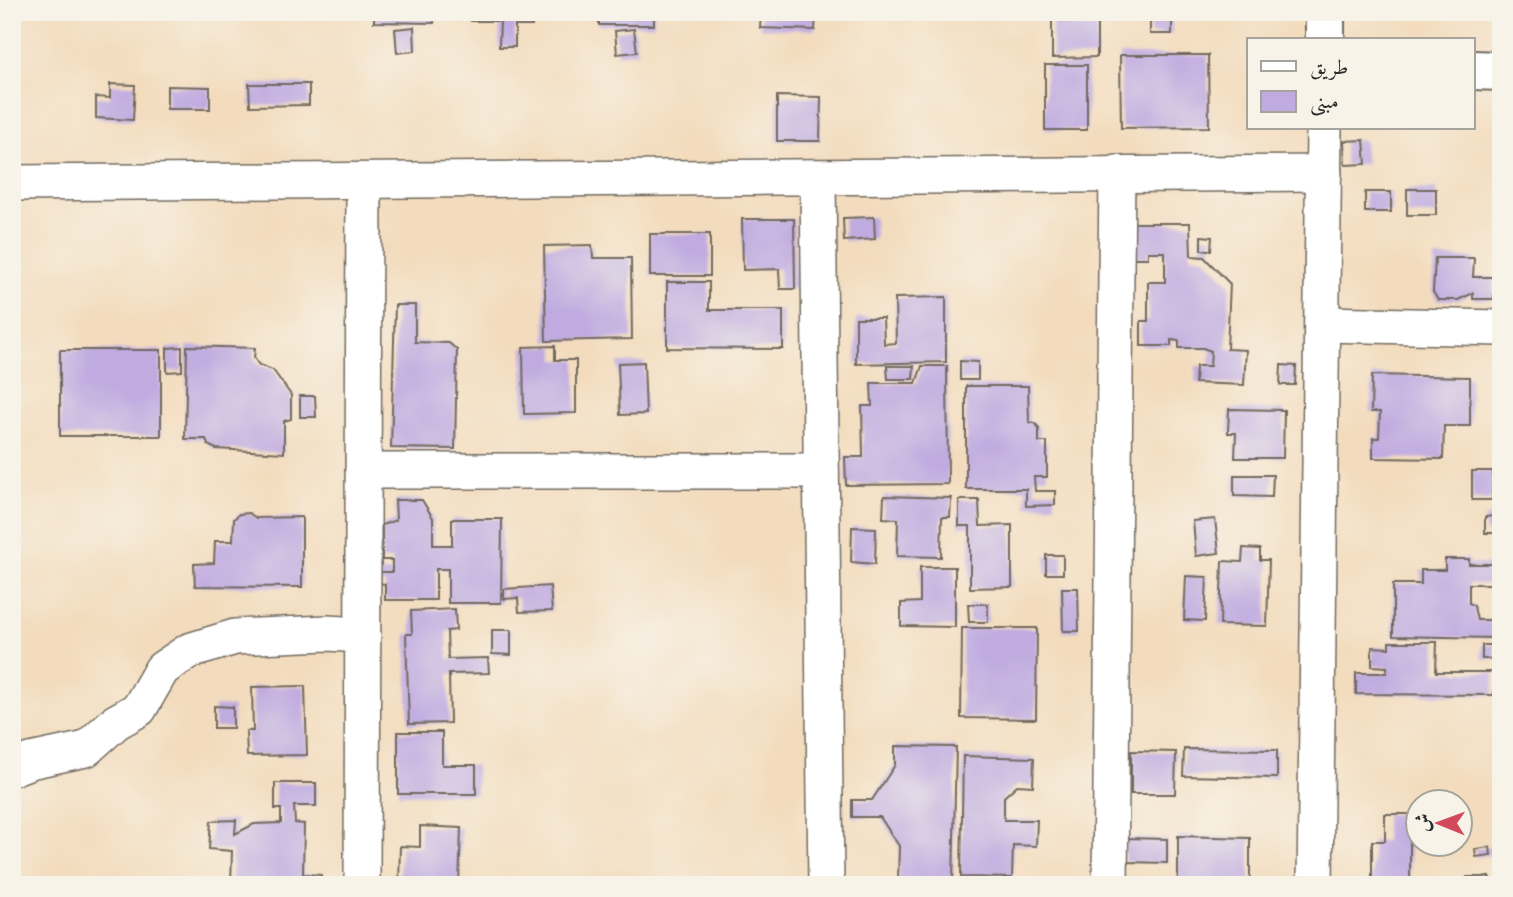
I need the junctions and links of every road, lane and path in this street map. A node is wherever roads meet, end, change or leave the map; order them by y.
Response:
1 (1325, 12) edge
2 (1325, 38) edge
3 (1474, 70) edge
4 (1501, 71) edge
5 (1324, 130) edge
6 (1118, 173) junction
7 (1324, 173) junction
8 (818, 178) junction
9 (364, 181) junction
10 (12, 183) edge
11 (1322, 324) junction
12 (1501, 328) edge
13 (363, 471) junction
14 (821, 471) junction
15 (363, 635) junction
16 (12, 768) edge
17 (362, 885) edge
18 (826, 885) edge
19 (1111, 885) edge
20 (1315, 885) edge

1 - 2 street
3 - 4 street
5 - 7 street
6 - 7 street
6 - 8 street
6 - 19 street
7 - 11 street
8 - 9 street
8 - 14 street
9 - 10 street
9 - 13 street
11 - 12 street
11 - 20 street
13 - 14 street
13 - 15 street
14 - 18 street
15 - 16 street
15 - 17 street

